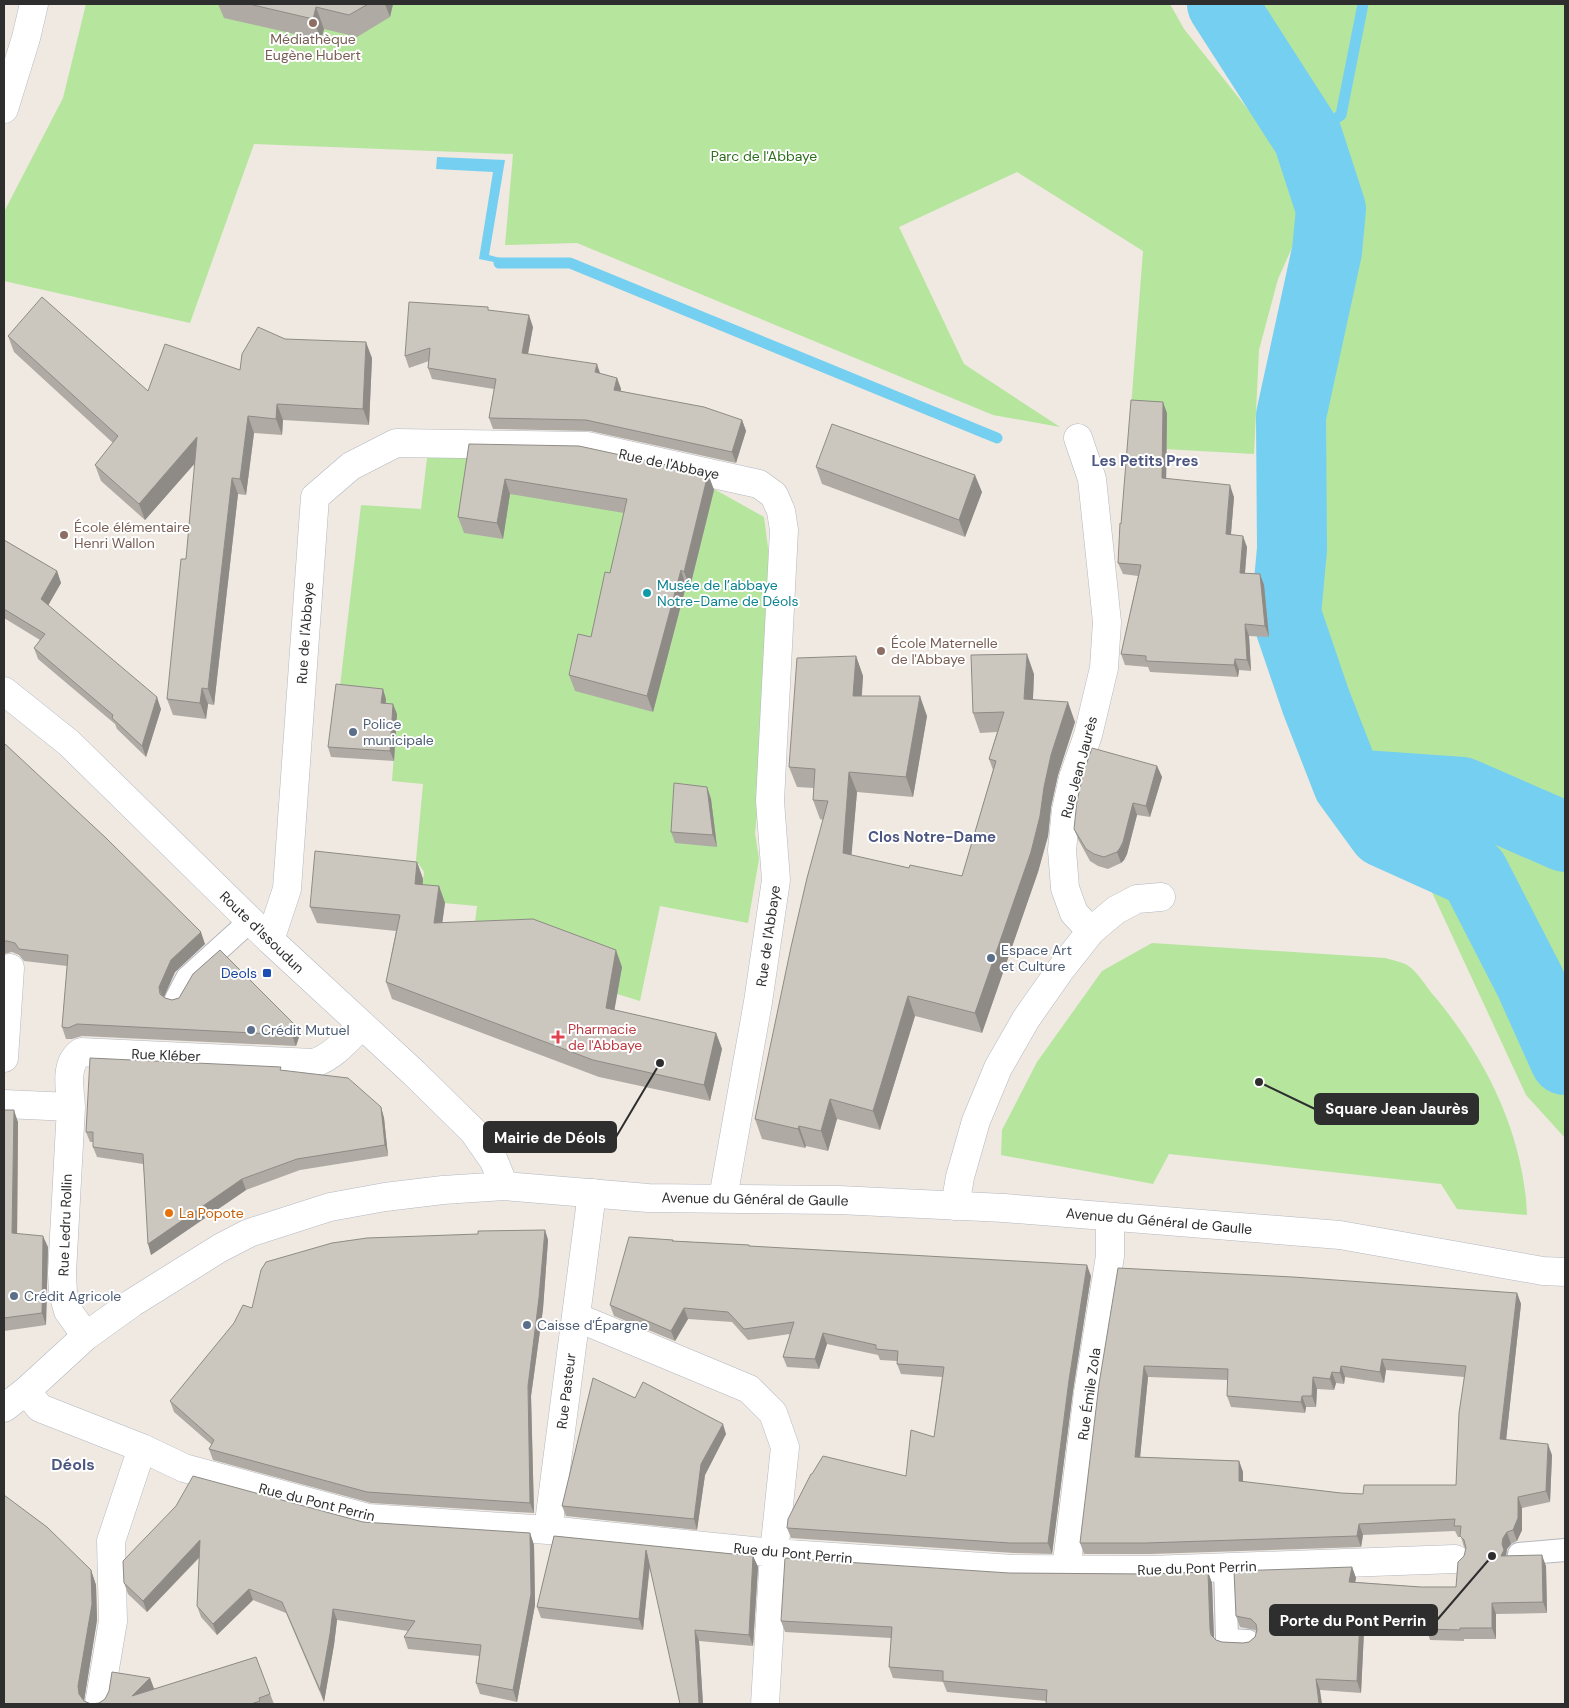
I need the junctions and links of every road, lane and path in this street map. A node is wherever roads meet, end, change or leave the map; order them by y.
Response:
1 (34, 4) edge
2 (4, 109) edge
3 (1078, 438) dead end
4 (4, 691) edge
5 (1161, 897) dead end
6 (250, 921) junction
7 (1091, 931) junction
8 (270, 940) junction
9 (10, 968) dead end
10 (176, 999) edge
11 (362, 1025) junction
12 (4, 1058) edge
13 (4, 1104) edge
14 (71, 1107) junction
15 (504, 1186) junction
16 (592, 1193) junction
17 (723, 1198) junction
18 (954, 1206) junction
19 (1110, 1218) junction
20 (1554, 1272) edge
21 (576, 1317) junction
22 (86, 1336) junction
23 (26, 1391) junction
24 (4, 1408) edge
25 (142, 1448) junction
26 (548, 1530) junction
27 (1565, 1550) edge
28 (774, 1552) junction
29 (1519, 1554) edge
30 (1460, 1558) edge
31 (1225, 1568) junction
32 (1066, 1570) junction
33 (1248, 1641) edge
34 (99, 1704) edge
35 (765, 1704) edge

1 - 2 street
3 - 7 street, Rue Jean Jaurès
4 - 6 street, Route d'Issoudun
5 - 7 street
6 - 8 street, Route d'Issoudun
6 - 10 lane
7 - 18 street
8 - 11 street, Route d'Issoudun
8 - 17 street, Rue de l'Abbaye
9 - 12 street
11 - 14 street, Rue Kléber
11 - 15 street, Route d'Issoudun
13 - 14 street
14 - 22 street, Rue Ledru Rollin
15 - 16 street, Avenue du Général de Gaulle
15 - 22 street, Avenue du Général de Gaulle
16 - 17 street, Avenue du Général de Gaulle
16 - 21 street, Rue Pasteur
17 - 18 street, Avenue du Général de Gaulle
18 - 19 street, Avenue du Général de Gaulle
19 - 20 street, Avenue du Général de Gaulle
19 - 32 street, Rue Émile Zola
21 - 26 street, Rue Pasteur
21 - 28 street
22 - 23 street, Avenue du Général de Gaulle
23 - 24 street, Avenue du Général de Gaulle
23 - 25 street, Rue du Pont Perrin
25 - 26 street, Rue du Pont Perrin
25 - 34 street
26 - 28 street, Rue du Pont Perrin
27 - 29 lane
28 - 32 street, Rue du Pont Perrin
28 - 35 street
30 - 31 street, Rue du Pont Perrin
31 - 32 street, Rue du Pont Perrin
31 - 33 lane

